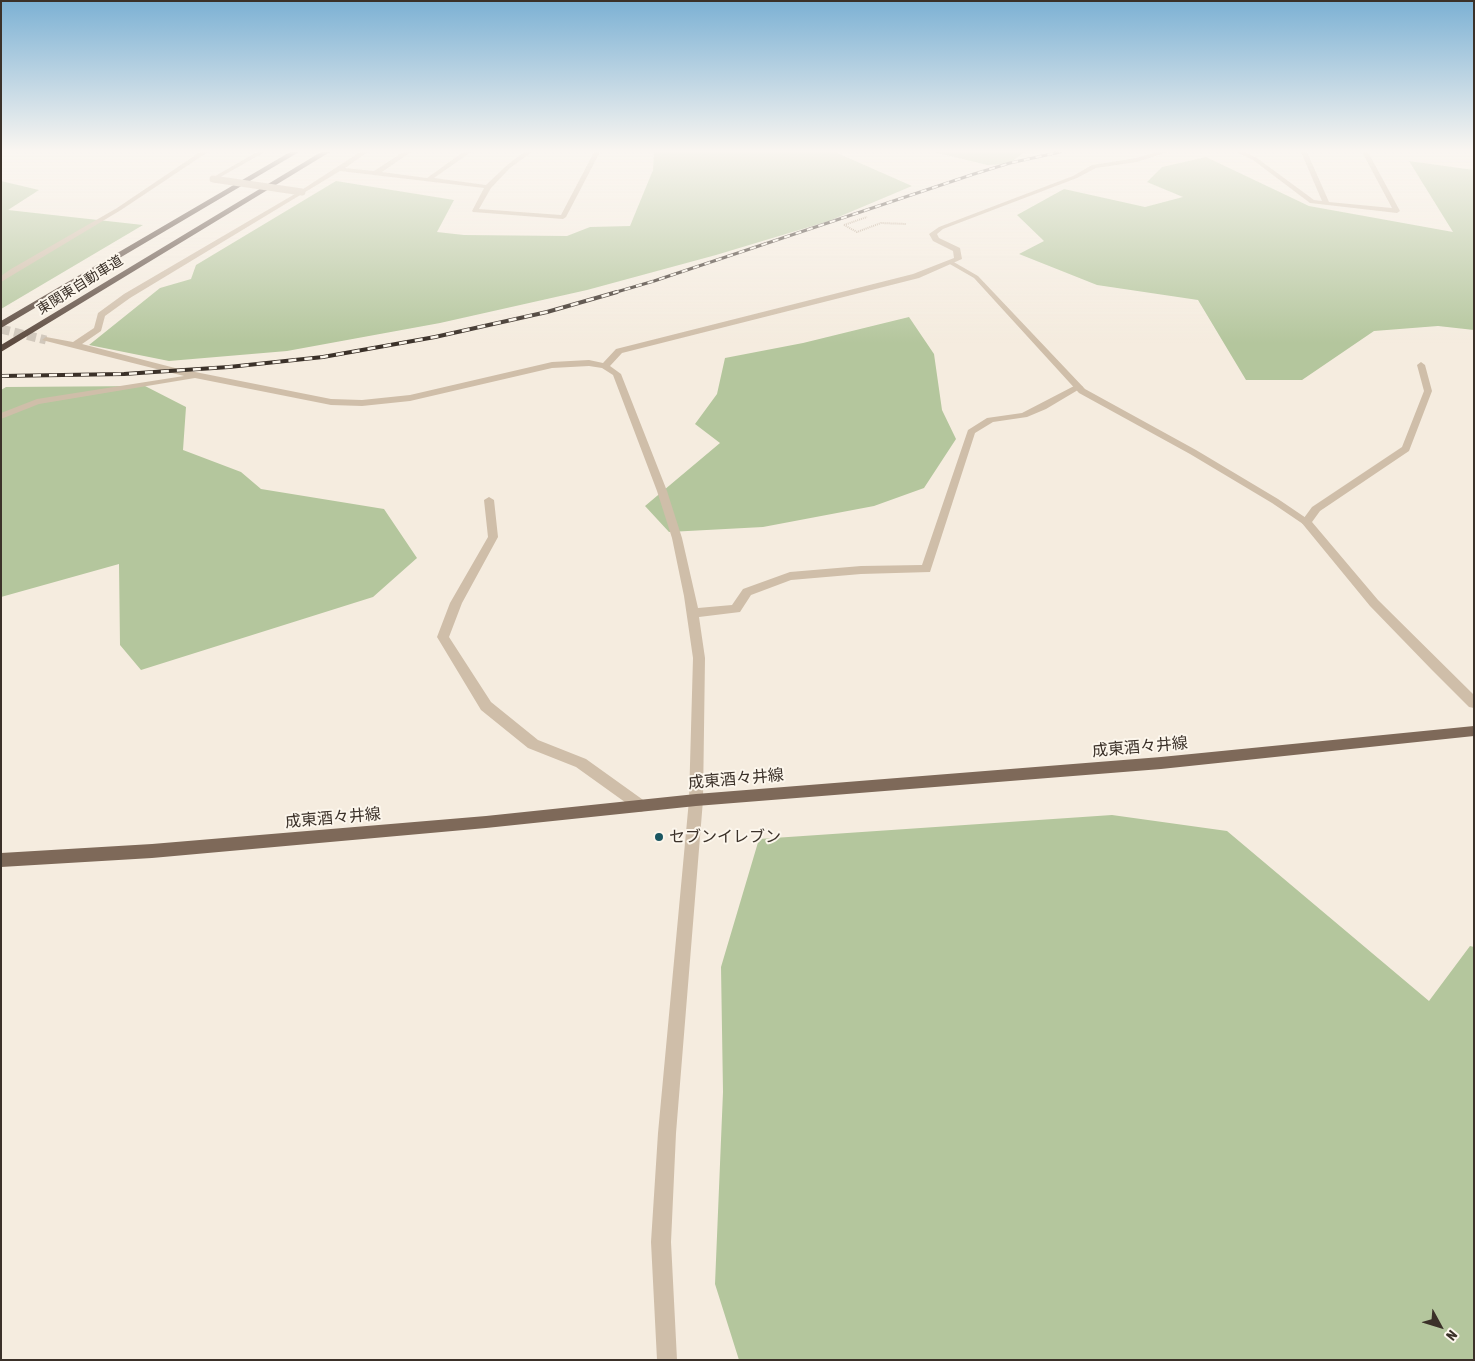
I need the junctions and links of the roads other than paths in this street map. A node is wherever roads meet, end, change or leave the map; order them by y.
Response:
1 (109, 216) edge
2 (188, 216) edge
3 (220, 216) edge
4 (262, 216) edge
5 (544, 216) edge
6 (564, 216) edge
7 (973, 216) edge
8 (950, 262) junction
9 (1, 280) edge
10 (1, 325) edge
11 (46, 340) tunnel mouth
12 (76, 345) junction
13 (1, 349) edge
14 (1420, 365) dead end
15 (605, 366) junction
16 (198, 376) junction
17 (1079, 387) junction
18 (1, 416) edge
19 (489, 500) dead end
20 (1306, 522) junction
21 (693, 613) junction
22 (1474, 702) edge
23 (1474, 731) edge
24 (696, 800) junction
25 (641, 806) junction
26 (1, 860) edge
27 (667, 1360) edge

1 - 9 street
2 - 10 highway, 東関東自動車道
3 - 13 highway, 東関東自動車道
4 - 12 street
5 - 6 street
7 - 8 street
8 - 15 street
8 - 17 lane
11 - 12 street
12 - 16 street
14 - 20 street
15 - 16 street
15 - 21 street
16 - 18 street
17 - 20 lane
17 - 21 street
19 - 25 street
20 - 22 street
21 - 24 street
23 - 24 main road, 成東酒々井線
24 - 25 main road, 成東酒々井線
24 - 27 street
25 - 26 main road, 成東酒々井線

